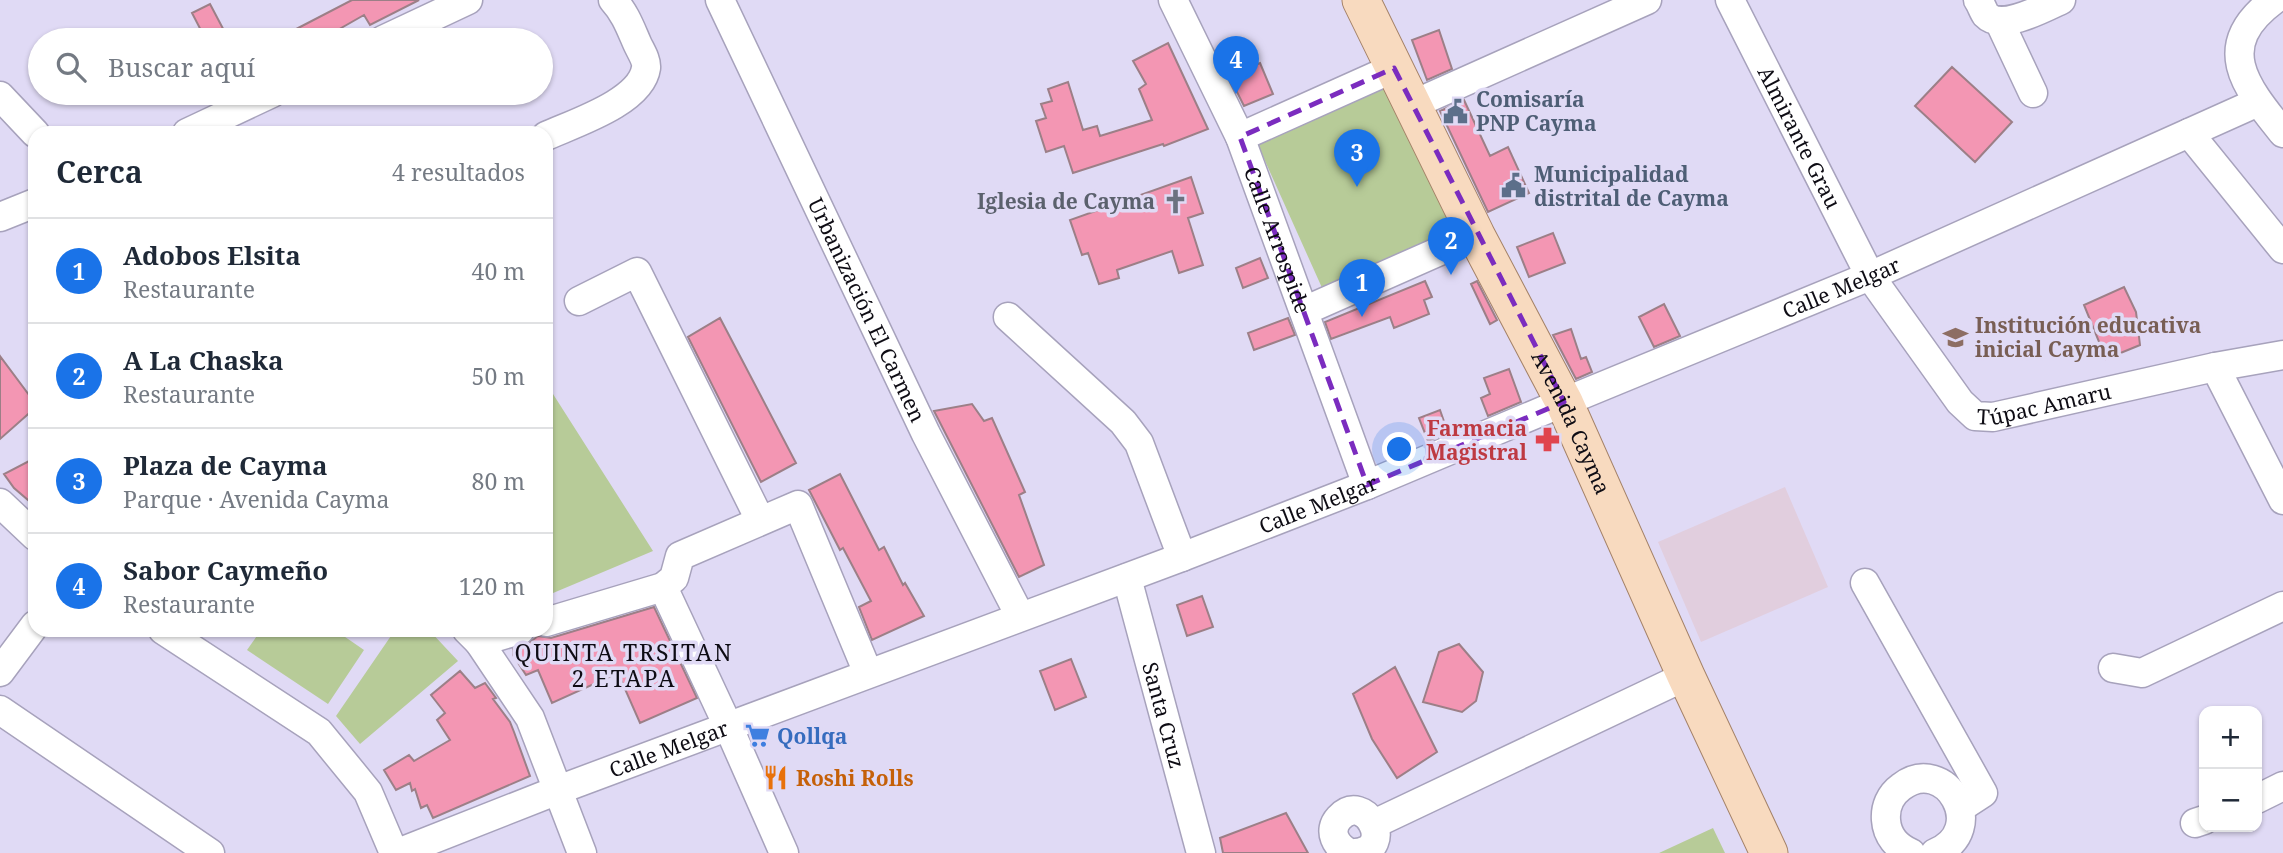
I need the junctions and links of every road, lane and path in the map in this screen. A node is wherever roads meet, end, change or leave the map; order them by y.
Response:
1 (468, 0) edge
2 (613, 0) edge
3 (1173, 0) edge
4 (1361, 0) edge
5 (1647, 0) edge
6 (1730, 0) edge
7 (1978, 0) edge
8 (2061, 0) edge
9 (2274, 0) edge
10 (729, 3) edge
11 (2000, 23) junction
12 (408, 28) edge
13 (1394, 68) junction
14 (2033, 93) dead end
15 (0, 96) edge
16 (2258, 102) junction
17 (247, 105) edge
18 (1412, 105) junction
19 (28, 126) edge
20 (204, 126) edge
21 (553, 133) edge
22 (2189, 133) junction
23 (2283, 133) edge
24 (1240, 136) junction
25 (28, 206) edge
26 (0, 217) edge
27 (1476, 235) junction
28 (2283, 249) edge
29 (1870, 276) junction
30 (579, 301) dead end
31 (1304, 311) junction
32 (1008, 317) dead end
33 (2283, 355) edge
34 (2215, 367) junction
35 (1564, 402) junction
36 (1367, 485) junction
37 (2283, 500) edge
38 (0, 503) edge
39 (760, 520) junction
40 (28, 529) edge
41 (1182, 557) junction
42 (1127, 578) junction
43 (1865, 583) dead end
44 (663, 587) junction
45 (2283, 606) edge
46 (1020, 616) junction
47 (553, 620) edge
48 (28, 634) edge
49 (174, 637) edge
50 (475, 637) edge
51 (2113, 668) dead end
52 (0, 672) edge
53 (869, 673) junction
54 (1686, 676) junction
55 (0, 710) edge
56 (728, 726) junction
57 (2283, 786) edge
58 (558, 790) junction
59 (2262, 796) edge
60 (1960, 808) junction
61 (1374, 824) junction
62 (1897, 850) edge
63 (210, 853) edge
64 (396, 853) edge
65 (582, 853) edge
66 (784, 853) edge
67 (1202, 853) edge
68 (1350, 853) edge
69 (1356, 853) edge
70 (1769, 853) edge
71 (1935, 853) edge

1 - 12 street
2 - 21 street
3 - 24 street, Calle Arrospide
4 - 13 main road, Avenida Cayma
5 - 18 street
6 - 29 street, Almirante Grau
7 - 11 street
8 - 11 street
9 - 16 street
10 - 46 street, Urbanización El Carmen
11 - 14 street
13 - 18 main road, Avenida Cayma
13 - 24 street
15 - 19 street
16 - 22 street, Calle Melgar
16 - 23 street
17 - 20 street
18 - 27 main road, Avenida Cayma
22 - 28 street
22 - 29 street, Calle Melgar
24 - 31 street, Calle Arrospide
25 - 26 street
27 - 31 street
27 - 35 main road, Avenida Cayma
29 - 34 street, Túpac Amaru
29 - 35 street, Calle Melgar
30 - 39 street
31 - 36 street, Calle Arrospide
32 - 41 street
33 - 34 street, Túpac Amaru
34 - 37 street
35 - 36 street, Calle Melgar
35 - 54 main road, Avenida Cayma
36 - 41 street, Calle Melgar
38 - 40 street
39 - 44 street
39 - 53 street
41 - 42 street, Calle Melgar
42 - 46 street, Calle Melgar
42 - 67 street, Santa Cruz
43 - 60 street
44 - 47 street
44 - 56 street
45 - 51 street
46 - 53 street, Calle Melgar
48 - 52 street
49 - 64 street
50 - 58 street
53 - 56 street, Calle Melgar
54 - 61 street
54 - 70 main road, Avenida Cayma
55 - 63 street
56 - 58 street, Calle Melgar
56 - 66 street
57 - 59 street
58 - 64 street, Calle Melgar
58 - 65 street
60 - 62 street
60 - 71 street
61 - 68 street
61 - 69 street

